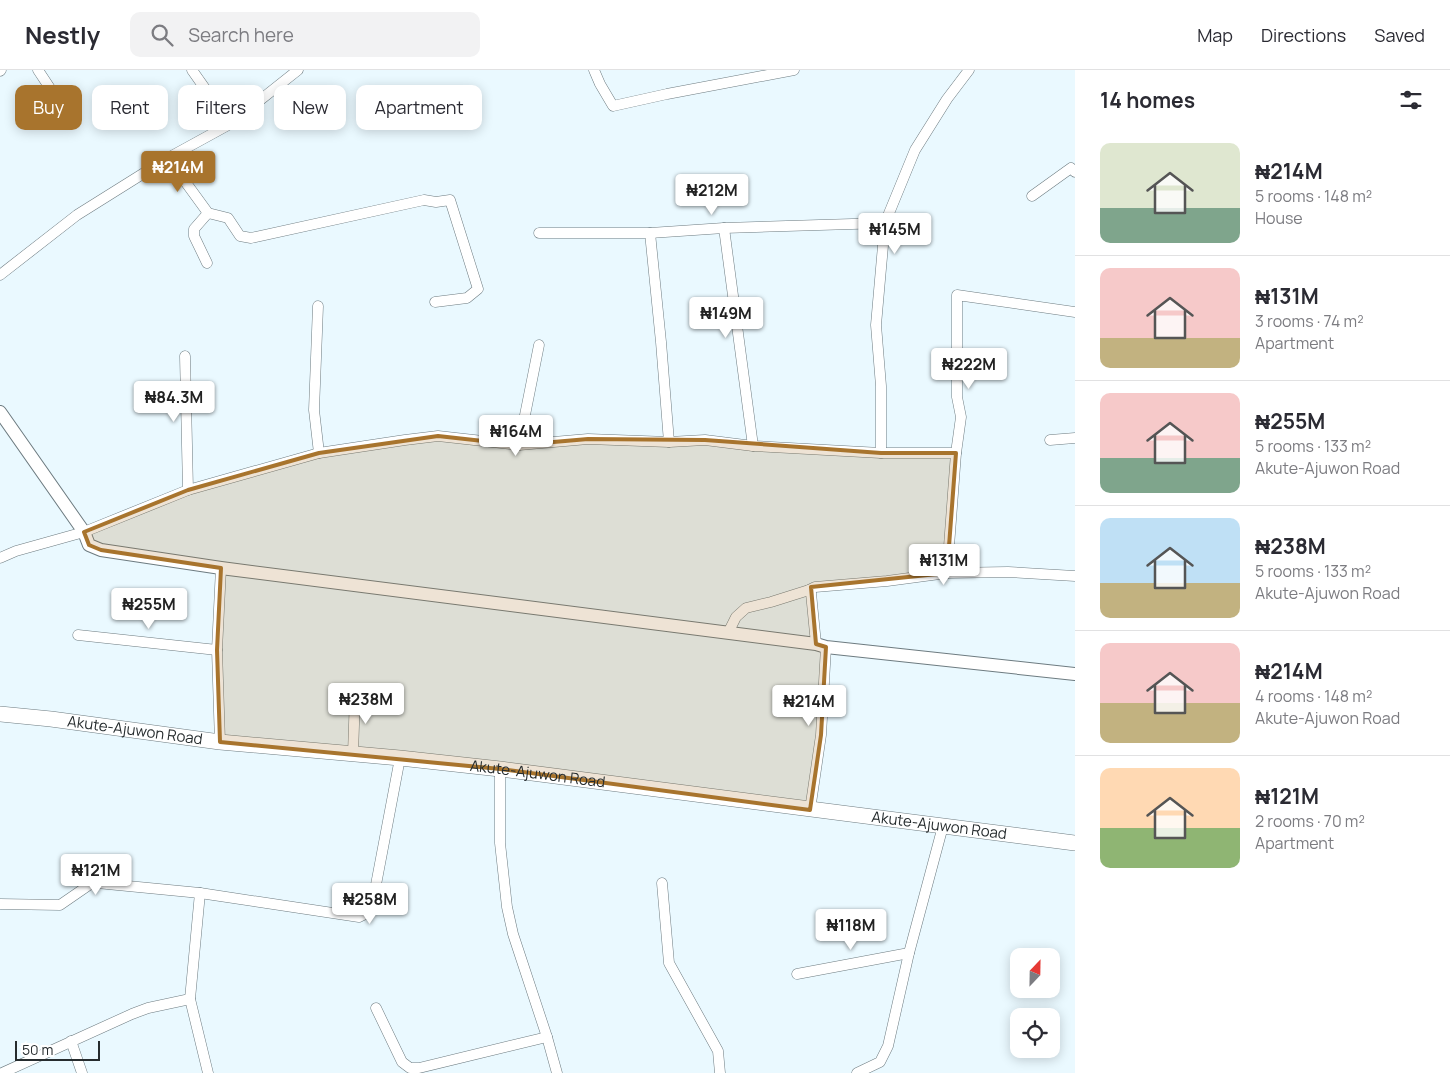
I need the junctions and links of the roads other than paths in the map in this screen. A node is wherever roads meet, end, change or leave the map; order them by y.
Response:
1 (38, 70) edge
2 (192, 70) edge
3 (298, 70) edge
4 (594, 70) edge
5 (729, 70) edge
6 (794, 70) edge
7 (969, 70) edge
8 (732, 81) junction
9 (48, 85) edge
10 (203, 85) edge
11 (264, 97) edge
12 (219, 130) edge
13 (168, 158) junction
14 (1075, 172) edge
15 (1032, 196) dead end
16 (208, 213) junction
17 (885, 224) junction
18 (724, 228) junction
19 (539, 233) dead end
20 (650, 234) junction
21 (207, 263) dead end
22 (0, 275) edge
23 (435, 302) dead end
24 (318, 306) dead end
25 (1075, 312) edge
26 (538, 345) dead end
27 (185, 356) dead end
28 (0, 412) edge
29 (1075, 438) edge
30 (1050, 440) dead end
31 (669, 442) junction
32 (519, 445) junction
33 (753, 446) junction
34 (319, 453) junction
35 (881, 453) junction
36 (956, 453) junction
37 (188, 490) junction
38 (84, 532) junction
39 (0, 558) edge
40 (221, 568) junction
41 (947, 573) junction
42 (1075, 576) edge
43 (809, 590) junction
44 (728, 633) junction
45 (78, 635) dead end
46 (821, 645) junction
47 (217, 650) junction
48 (1075, 674) edge
49 (355, 696) dead end
50 (0, 714) edge
51 (220, 742) junction
52 (353, 754) junction
53 (400, 758) junction
54 (500, 769) junction
55 (810, 810) junction
56 (943, 826) junction
57 (1075, 843) edge
58 (662, 883) dead end
59 (200, 892) junction
60 (0, 904) edge
61 (909, 953) junction
62 (797, 974) dead end
63 (190, 999) junction
64 (376, 1008) dead end
65 (547, 1037) junction
66 (71, 1041) junction
67 (2, 1073) edge
68 (82, 1073) edge
69 (208, 1073) edge
70 (557, 1073) edge
71 (720, 1073) edge
72 (857, 1073) edge

1 - 9 street
2 - 10 street
3 - 11 street
4 - 8 street
5 - 8 street
6 - 8 street
7 - 17 street
12 - 13 street
13 - 16 street
13 - 22 street
14 - 15 street
16 - 21 street
16 - 23 street
17 - 18 street
17 - 35 street
18 - 20 street
18 - 33 street
19 - 20 street
20 - 31 street
24 - 34 street
25 - 36 street
26 - 32 street
27 - 37 street
28 - 38 street
29 - 30 street
31 - 32 street
31 - 33 street
32 - 34 street
33 - 35 street
34 - 37 street
35 - 36 street
36 - 41 street
37 - 38 street
38 - 39 street
38 - 40 street
40 - 44 street
40 - 47 street
41 - 42 street
41 - 43 street
43 - 44 street
43 - 46 street
44 - 46 street
45 - 47 street
46 - 48 street
46 - 55 street
47 - 51 street
49 - 52 street
50 - 51 main road, Akute-Ajuwon Road
51 - 52 main road, Akute-Ajuwon Road
52 - 53 main road, Akute-Ajuwon Road
53 - 54 main road, Akute-Ajuwon Road
53 - 59 street
54 - 55 main road, Akute-Ajuwon Road
54 - 65 street
55 - 56 main road, Akute-Ajuwon Road
56 - 57 main road, Akute-Ajuwon Road
56 - 61 street
58 - 71 street
59 - 60 street
59 - 63 street
61 - 62 street
61 - 72 street
63 - 66 street
63 - 69 street
64 - 65 street
65 - 70 street
66 - 67 street
66 - 68 street

